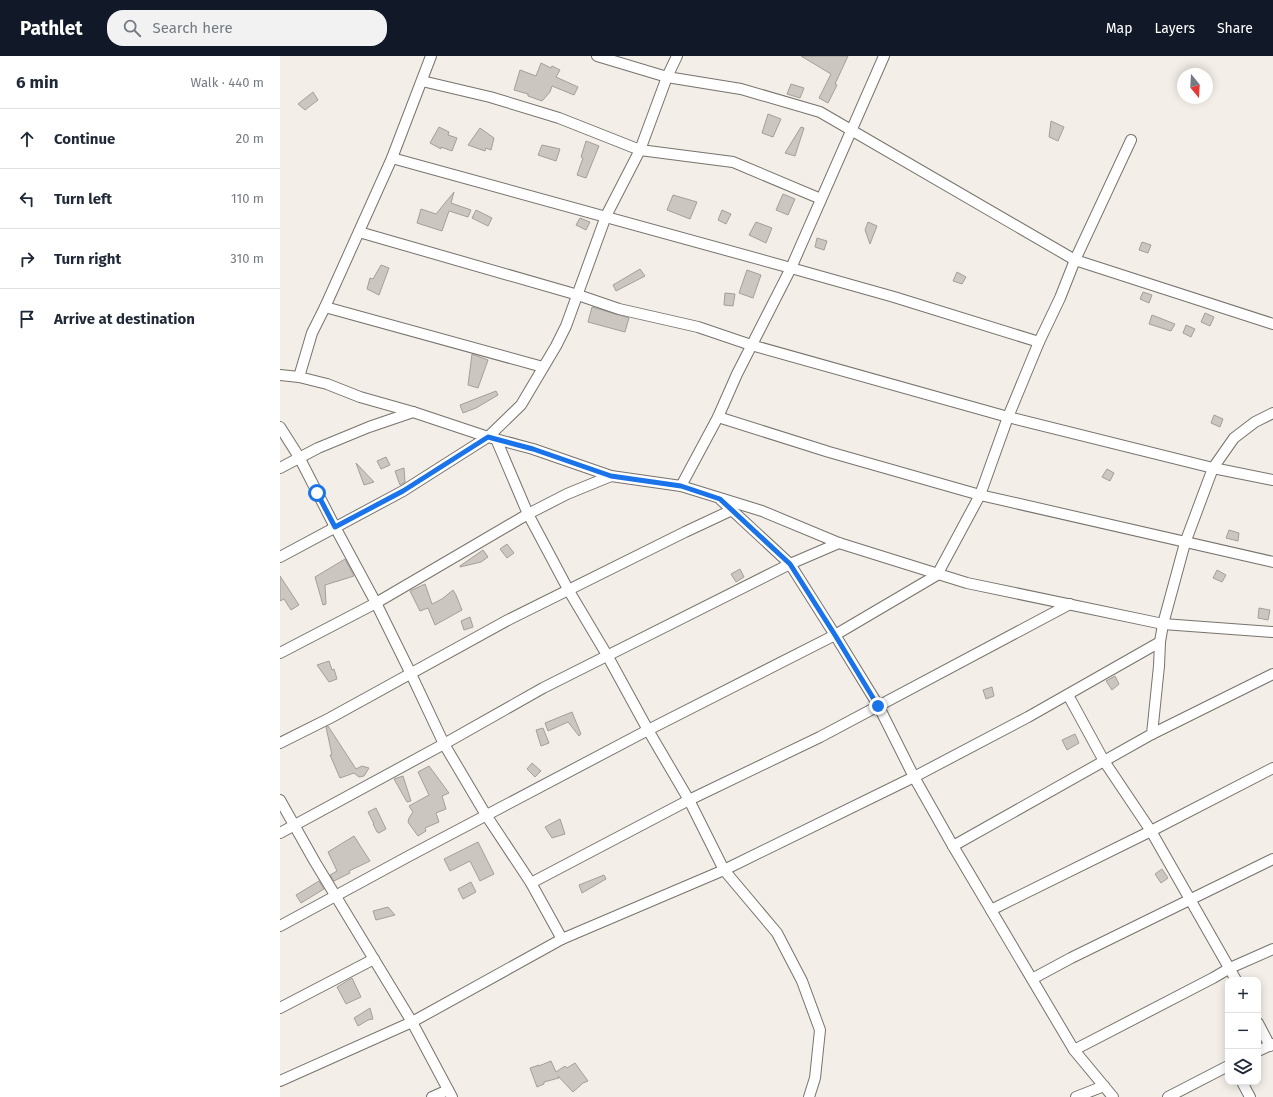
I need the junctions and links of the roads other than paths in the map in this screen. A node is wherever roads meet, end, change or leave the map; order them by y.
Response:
1 (431, 56) edge
2 (596, 56) edge
3 (677, 56) edge
4 (884, 56) edge
5 (667, 77) junction
6 (422, 81) junction
7 (851, 130) junction
8 (1131, 140) dead end
9 (640, 150) junction
10 (392, 158) junction
11 (821, 199) junction
12 (606, 216) junction
13 (359, 232) junction
14 (1075, 260) junction
15 (791, 268) junction
16 (578, 295) junction
17 (325, 307) junction
18 (1273, 324) edge
19 (1039, 342) junction
20 (751, 345) junction
21 (543, 367) junction
22 (280, 375) edge
23 (299, 377) junction
24 (413, 412) junction
25 (1273, 413) edge
26 (718, 417) junction
27 (1008, 417) junction
28 (280, 427) edge
29 (492, 438) junction
30 (299, 457) junction
31 (280, 468) edge
32 (1213, 468) junction
33 (611, 476) junction
34 (1273, 480) edge
35 (681, 486) junction
36 (980, 495) junction
37 (720, 499) junction
38 (732, 510) junction
39 (528, 514) junction
40 (335, 527) junction
41 (839, 543) junction
42 (1185, 543) junction
43 (280, 557) edge
44 (1273, 562) edge
45 (790, 564) junction
46 (937, 575) junction
47 (569, 591) junction
48 (376, 603) junction
49 (1070, 604) junction
50 (1163, 624) junction
51 (1273, 632) edge
52 (835, 635) junction
53 (1160, 642) junction
54 (280, 652) edge
55 (607, 655) junction
56 (411, 674) junction
57 (1273, 674) edge
58 (1068, 695) junction
59 (878, 706) junction
60 (648, 730) junction
61 (1152, 734) junction
62 (280, 743) edge
63 (444, 744) junction
64 (1104, 761) junction
65 (1273, 768) edge
66 (914, 776) junction
67 (280, 800) edge
68 (690, 800) junction
69 (486, 815) junction
70 (294, 825) junction
71 (1151, 831) junction
72 (280, 833) edge
73 (953, 846) junction
74 (1273, 859) edge
75 (724, 870) junction
76 (531, 883) junction
77 (336, 895) junction
78 (1190, 900) junction
79 (991, 910) junction
80 (280, 926) edge
81 (562, 939) junction
82 (1273, 949) edge
83 (374, 959) junction
84 (1230, 968) junction
85 (1234, 977) edge
86 (1032, 979) junction
87 (280, 1008) edge
88 (412, 1022) junction
89 (1261, 1028) edge
90 (1271, 1045) edge
91 (1074, 1050) junction
92 (1261, 1050) edge
93 (1225, 1068) edge
94 (280, 1081) edge
95 (1244, 1085) edge
96 (1104, 1086) junction
97 (450, 1094) edge
98 (432, 1097) edge
99 (809, 1097) edge
100 (1076, 1097) edge
101 (1112, 1097) edge
102 (1168, 1097) edge
103 (1250, 1097) edge

1 - 6 street
2 - 5 street
3 - 5 street
4 - 7 street
5 - 7 street
5 - 9 street
6 - 9 street
6 - 10 street
7 - 11 street
7 - 14 street
8 - 14 street
9 - 11 street
9 - 12 street
10 - 12 street
10 - 13 street
11 - 15 street
12 - 15 street
12 - 16 street
13 - 16 street
13 - 17 street
14 - 18 street
14 - 19 street
15 - 19 street
15 - 20 street
16 - 20 street
16 - 21 street
17 - 21 street
17 - 23 street
19 - 27 street
20 - 26 street
20 - 27 street
21 - 29 street
22 - 23 street
23 - 24 street
24 - 29 street
24 - 30 street
25 - 32 street
26 - 35 street
26 - 36 street
27 - 32 street
27 - 36 street
28 - 30 street
29 - 33 street
29 - 39 street
29 - 40 street
30 - 31 street
30 - 40 street
32 - 34 street
32 - 42 street
33 - 35 street
33 - 39 street
35 - 37 street
36 - 42 street
36 - 46 street
37 - 38 street
37 - 41 street
38 - 45 street
38 - 47 street
39 - 47 street
39 - 48 street
40 - 43 street
40 - 48 street
41 - 45 street
41 - 46 street
42 - 44 street
42 - 50 street
45 - 52 street
45 - 55 street
46 - 49 street
46 - 52 street
47 - 55 street
47 - 56 street
48 - 54 street
48 - 56 street
49 - 50 street
49 - 59 street
50 - 51 street
50 - 53 street
52 - 59 street
52 - 60 street
53 - 58 street
53 - 61 street
55 - 60 street
55 - 63 street
56 - 62 street
56 - 63 street
57 - 61 street
58 - 64 street
58 - 66 street
59 - 66 street
59 - 68 street
60 - 68 street
60 - 69 street
61 - 64 street
63 - 69 street
63 - 70 street
64 - 71 street
64 - 73 street
65 - 71 street
66 - 73 street
66 - 75 street
67 - 70 street
68 - 75 street
68 - 76 street
69 - 76 street
69 - 77 street
70 - 72 street
70 - 77 street
71 - 78 street
71 - 79 street
73 - 79 street
74 - 78 street
75 - 81 street
75 - 99 street
76 - 81 street
77 - 80 street
77 - 83 street
78 - 84 street
78 - 86 street
79 - 86 street
81 - 88 street
82 - 84 street
83 - 87 street
83 - 88 street
84 - 85 street
84 - 91 street
86 - 91 street
88 - 94 street
88 - 97 street
89 - 90 street
90 - 92 street
91 - 96 street
93 - 102 street
95 - 103 street
96 - 100 street
96 - 101 street
97 - 98 street

